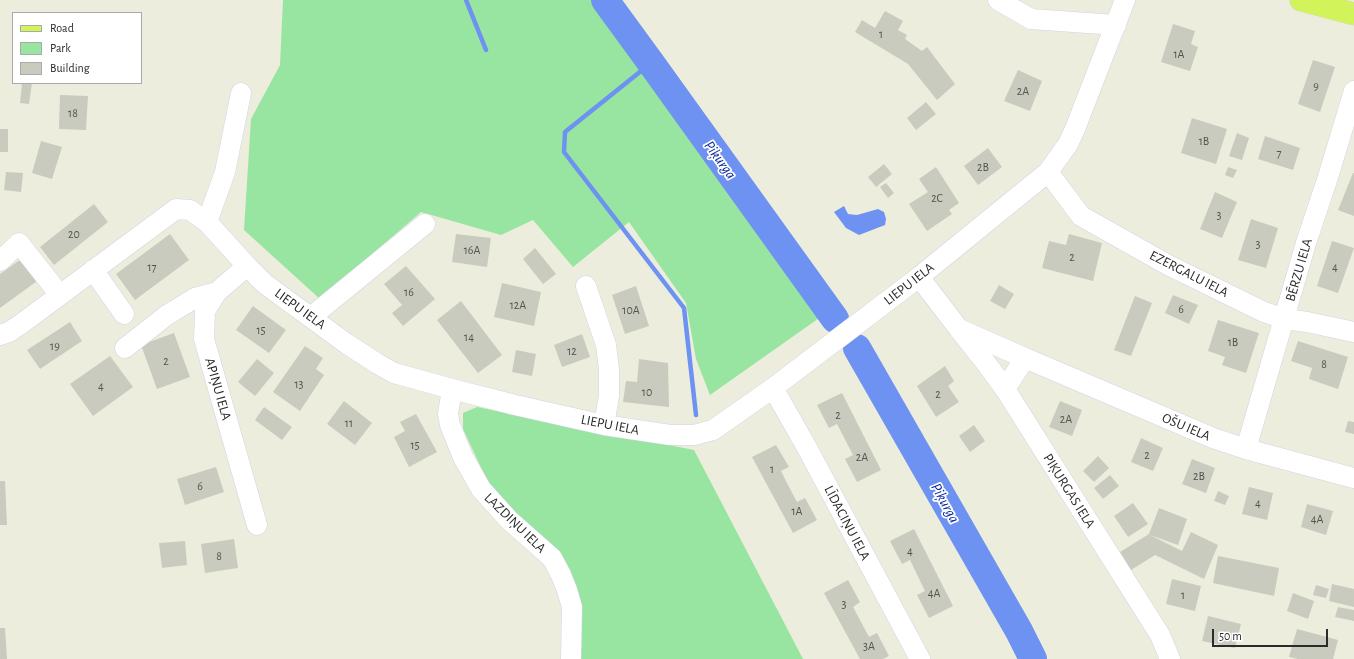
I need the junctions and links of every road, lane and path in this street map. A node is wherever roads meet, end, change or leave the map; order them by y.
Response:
1 (998, 0) edge
2 (1125, 0) edge
3 (1301, 0) edge
4 (1354, 14) edge
5 (1116, 25) junction
6 (1354, 91) edge
7 (241, 93) dead end
8 (1350, 122) edge
9 (1048, 172) junction
10 (207, 222) junction
11 (425, 224) dead end
12 (0, 261) edge
13 (247, 266) junction
14 (93, 270) junction
15 (919, 276) junction
16 (586, 286) dead end
17 (216, 292) junction
18 (60, 295) junction
19 (124, 314) dead end
20 (311, 318) junction
21 (1284, 318) junction
22 (959, 329) junction
23 (1354, 332) edge
24 (0, 335) edge
25 (125, 348) dead end
26 (1025, 358) junction
27 (773, 388) junction
28 (452, 389) junction
29 (1005, 389) junction
30 (604, 425) junction
31 (1246, 449) junction
32 (1354, 478) edge
33 (257, 525) dead end
34 (571, 659) edge
35 (920, 659) edge
36 (1170, 659) edge

1 - 5 street
2 - 5 street, LIEPU IELA
3 - 4 main road
5 - 9 street, LIEPU IELA
6 - 8 street, BĒRZU IELA
7 - 10 street
8 - 21 street, BĒRZU IELA
9 - 15 street, LIEPU IELA
9 - 21 street, EZERGALU IELA
10 - 13 street, LIEPU IELA
10 - 14 street, LIEPU IELA
11 - 20 street
12 - 18 street
13 - 17 street, APIŅU IELA
13 - 20 street, LIEPU IELA
14 - 18 street, LIEPU IELA
14 - 19 street
15 - 22 street, OŠU IELA
15 - 27 street, LIEPU IELA
16 - 30 street
17 - 25 street
17 - 33 street, APIŅU IELA
18 - 24 street, LIEPU IELA
20 - 28 street, LIEPU IELA
21 - 23 street, EZERGALU IELA
21 - 31 street, BĒRZU IELA
22 - 26 street, OŠU IELA
22 - 29 street, PIĶURGAS IELA
26 - 29 street
26 - 31 street, OŠU IELA
27 - 30 street, LIEPU IELA
27 - 35 street, LĪDACIŅU IELA
28 - 30 street, LIEPU IELA
28 - 34 street, LAZDIŅU IELA
29 - 36 street, PIĶURGAS IELA
31 - 32 street, OŠU IELA

